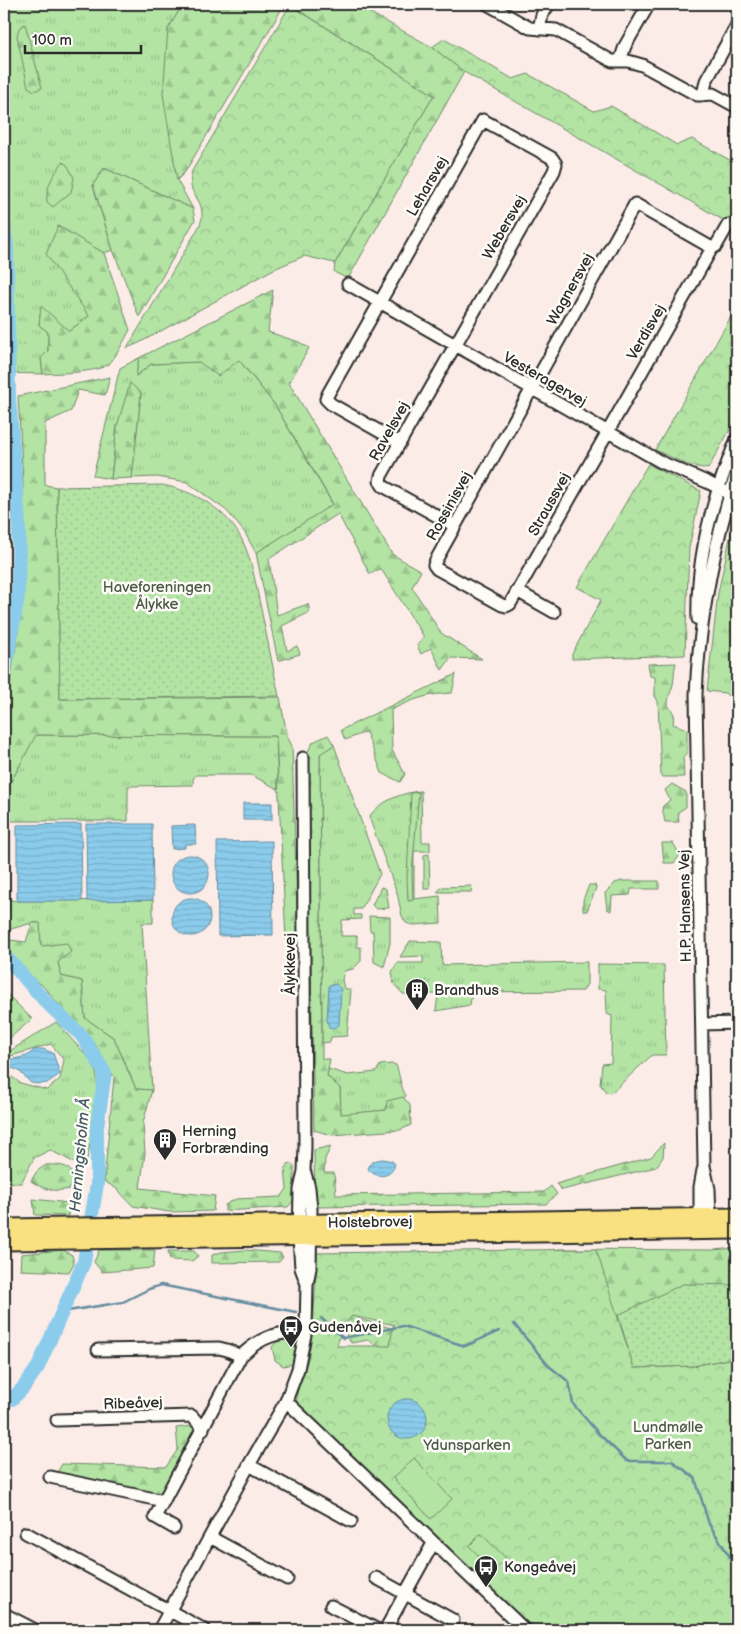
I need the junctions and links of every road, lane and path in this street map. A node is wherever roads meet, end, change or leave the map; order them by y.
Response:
1 (487, 4) edge
2 (549, 4) edge
3 (649, 4) edge
4 (737, 25) edge
5 (539, 29) junction
6 (620, 60) junction
7 (703, 95) junction
8 (737, 107) edge
9 (517, 140) joint
10 (728, 225) dead end
11 (712, 248) junction
12 (348, 284) dead end
13 (378, 302) junction
14 (454, 345) junction
15 (532, 389) junction
16 (606, 431) junction
17 (737, 438) edge
18 (400, 443) junction
19 (737, 471) edge
20 (718, 487) junction
21 (730, 494) junction
22 (455, 526) junction
23 (517, 591) junction
24 (506, 606) joint
25 (554, 612) dead end
26 (699, 646) junction
27 (303, 758) dead end
28 (737, 1023) edge
29 (702, 1024) junction
30 (737, 1216) edge
31 (705, 1222) junction
32 (4, 1227) edge
33 (305, 1230) junction
34 (737, 1231) edge
35 (4, 1242) edge
36 (306, 1330) junction
37 (98, 1350) dead end
38 (241, 1356) junction
39 (286, 1401) junction
40 (58, 1420) dead end
41 (203, 1429) junction
42 (249, 1465) junction
43 (50, 1477) dead end
44 (164, 1501) junction
45 (351, 1521) dead end
46 (174, 1528) dead end
47 (26, 1533) dead end
48 (210, 1537) junction
49 (434, 1544) junction
50 (376, 1578) dead end
51 (288, 1579) dead end
52 (405, 1594) junction
53 (332, 1606) dead end
54 (170, 1611) junction
55 (4, 1614) edge
56 (453, 1620) dead end
57 (35, 1630) edge
58 (159, 1630) edge
59 (204, 1630) edge
60 (378, 1630) edge
61 (385, 1630) edge
62 (525, 1630) edge

1 - 5 street
2 - 5 street
3 - 6 street
4 - 7 street
5 - 6 street
6 - 7 street
7 - 8 street
9 - 13 street, Leharsvej
9 - 14 street, Webersvej
10 - 11 street, Verdisvej
11 - 15 street, Wagnersvej
11 - 16 street, Verdisvej
12 - 13 street, Vesteragervej
13 - 14 street, Vesteragervej
13 - 18 street
14 - 15 street, Vesteragervej
14 - 18 street, Ravelsvej
15 - 16 street, Vesteragervej
15 - 22 street, Rossinisvej
16 - 20 street, Vesteragervej
16 - 23 street, Straussvej
17 - 20 street, H.P. Hansens Vej
18 - 22 street, Ravelsvej
19 - 21 street, H.P. Hansens Vej
20 - 21 street, Vesteragervej
20 - 26 street, H.P. Hansens Vej
21 - 26 street, H.P. Hansens Vej
22 - 24 street, Rossinisvej
23 - 24 street, Straussvej
23 - 25 street
26 - 29 street, H.P. Hansens Vej
27 - 33 street, Ålykkevej
28 - 29 street
29 - 31 street, H.P. Hansens Vej
30 - 31 main road, Holstebrovej
31 - 33 main road, Holstebrovej
31 - 33 main road, Holstebrovej
31 - 34 main road, Holstebrovej
32 - 33 main road, Holstebrovej
33 - 35 main road, Holstebrovej
33 - 36 street
36 - 38 street
36 - 39 street
37 - 38 street
38 - 41 street
39 - 42 street
39 - 49 street
40 - 41 street, Ribeåvej
41 - 44 street
42 - 45 street
42 - 48 street
43 - 44 street
44 - 46 street
47 - 54 street
48 - 51 street
48 - 54 street
49 - 52 street
49 - 62 street
50 - 52 street
52 - 56 street
52 - 61 street
53 - 60 street
54 - 58 street
54 - 59 street
55 - 57 street

